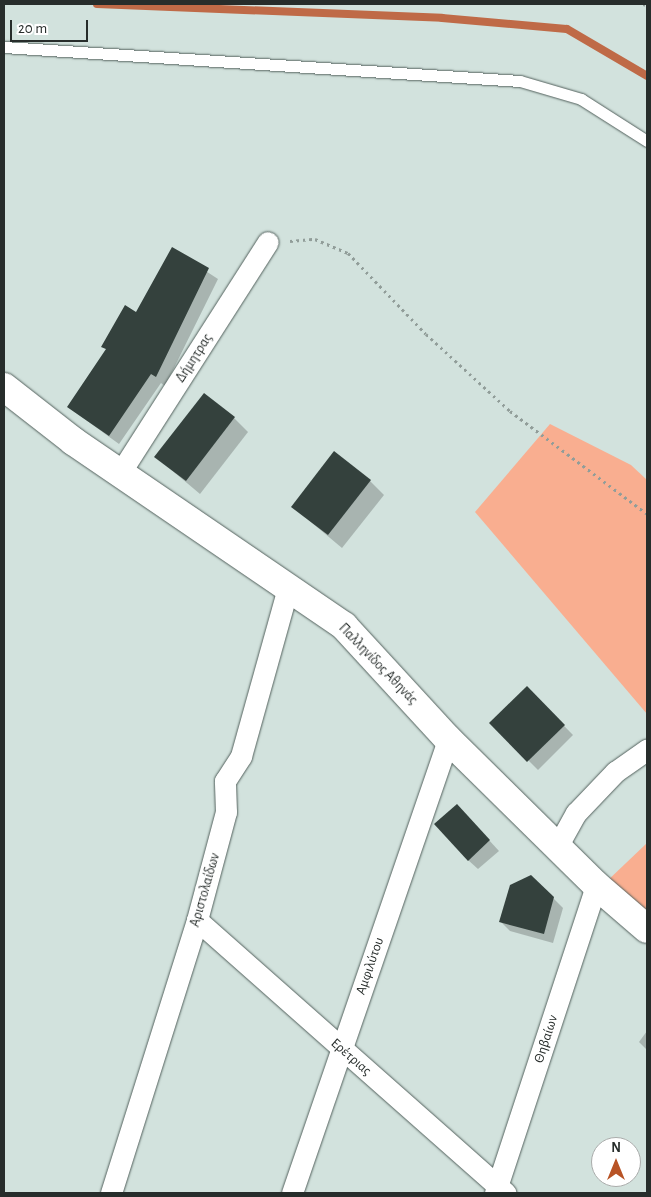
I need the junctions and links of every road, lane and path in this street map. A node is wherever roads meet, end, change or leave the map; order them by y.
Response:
1 (643, 4) edge
2 (647, 5) edge
3 (4, 47) edge
4 (647, 141) edge
5 (268, 242) joint
6 (4, 387) edge
7 (120, 473) junction
8 (647, 514) edge
9 (288, 588) junction
10 (448, 739) junction
11 (647, 750) edge
12 (557, 847) junction
13 (596, 885) junction
14 (197, 920) junction
15 (647, 929) edge
16 (342, 1049) junction
17 (499, 1191) edge
18 (111, 1193) edge
19 (292, 1193) edge

1 - 2 path
3 - 4 lane
5 - 7 street, Δήμητρας
5 - 8 path
6 - 7 street, Παλληνίδος Αθηνάς
7 - 9 street, Παλληνίδος Αθηνάς
9 - 10 street, Παλληνίδος Αθηνάς
9 - 14 street, Αριστολαίδων
10 - 12 street, Παλληνίδος Αθηνάς
10 - 16 street, Αμφιλύτου
11 - 12 street
12 - 13 street, Παλληνίδος Αθηνάς
13 - 15 street, Παλληνίδος Αθηνάς
13 - 17 street, Θηβαίων
14 - 16 street, Ερέτριας
14 - 18 street, Αριστολαίδων
16 - 17 street, Ερέτριας
16 - 19 street, Αμφιλύτου

